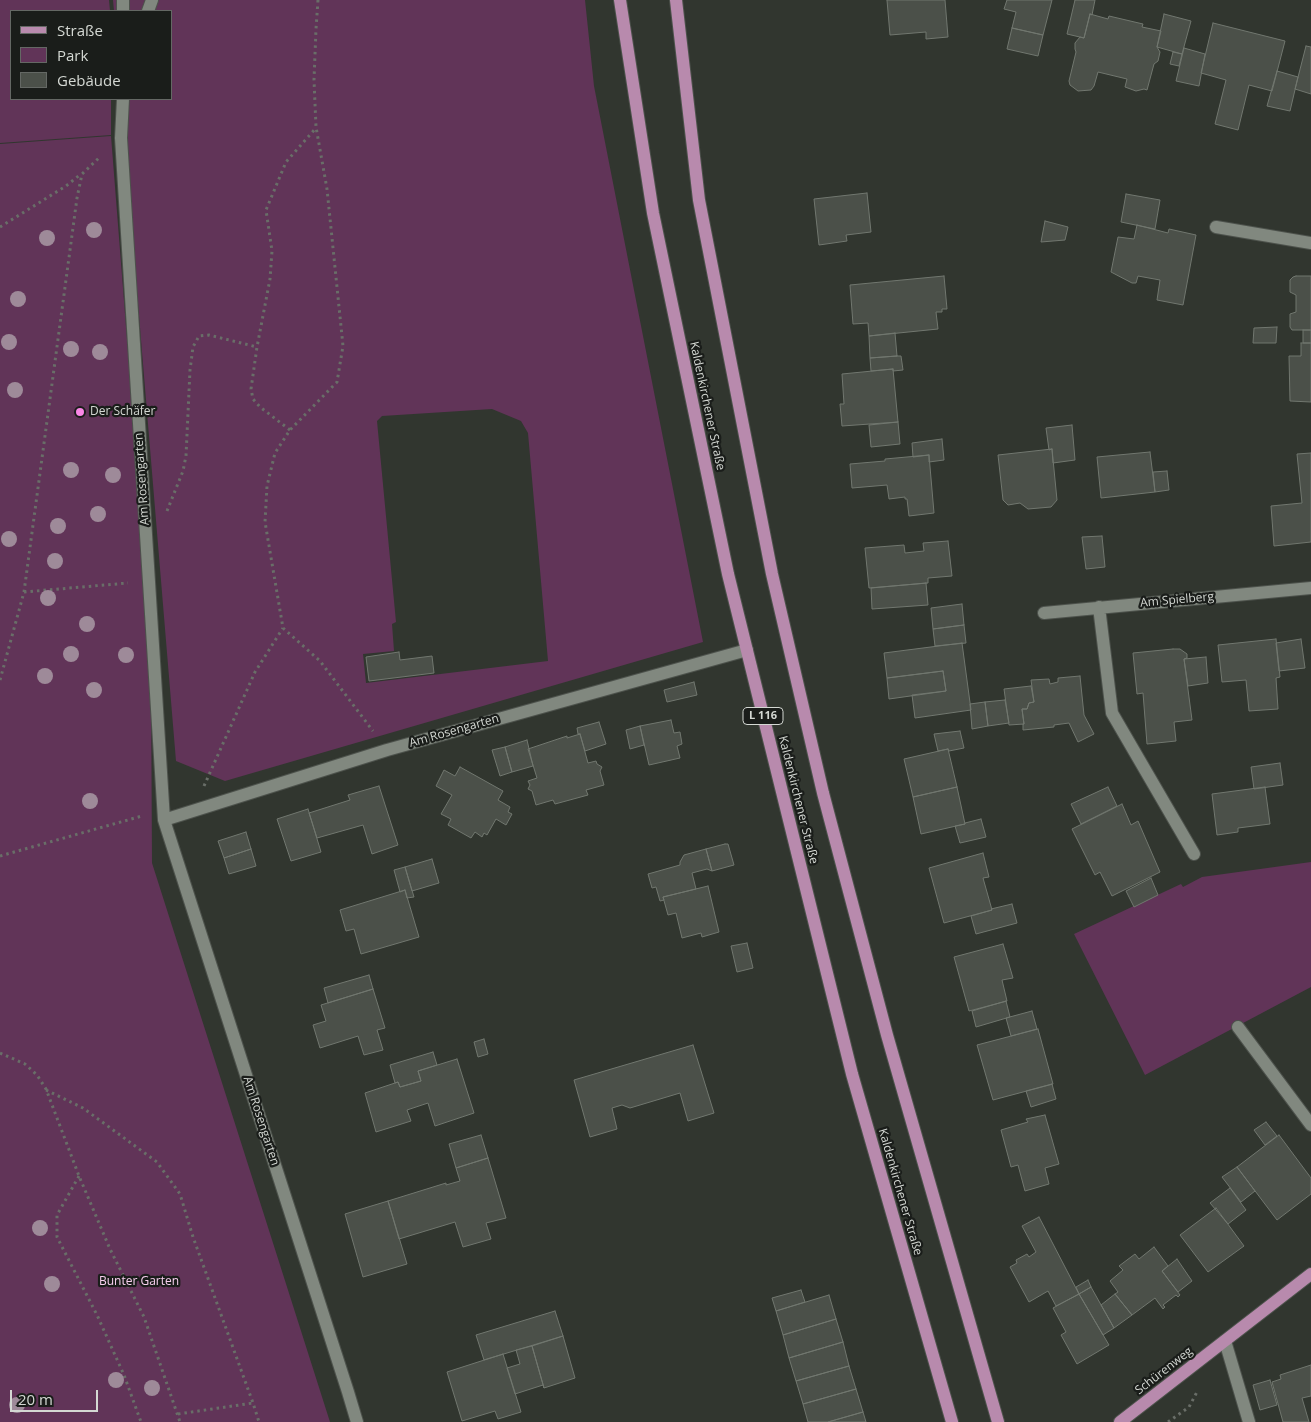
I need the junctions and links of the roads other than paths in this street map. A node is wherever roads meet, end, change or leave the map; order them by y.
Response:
1 (620, 0) edge
2 (676, 0) edge
3 (123, 100) edge
4 (1216, 227) dead end
5 (1311, 243) edge
6 (1311, 588) edge
7 (1099, 607) junction
8 (1044, 613) dead end
9 (747, 650) junction
10 (164, 820) junction
11 (1194, 854) dead end
12 (1238, 1026) dead end
13 (1311, 1125) edge
14 (1311, 1274) edge
15 (1225, 1341) junction
16 (357, 1422) edge
17 (952, 1422) edge
18 (998, 1422) edge
19 (1120, 1422) edge
20 (1249, 1422) edge

1 - 9 main road, Kaldenkirchener Straße / L 116
2 - 18 main road, Kaldenkirchener Straße
3 - 10 street, Am Rosengarten
4 - 5 street
6 - 7 street, Am Spielberg
7 - 8 street, Am Spielberg
7 - 11 street
9 - 10 street, Am Rosengarten
9 - 17 main road, Kaldenkirchener Straße / L 116
10 - 16 street, Am Rosengarten
12 - 13 street
14 - 15 main road, Schürenweg
15 - 19 main road, Schürenweg
15 - 20 street

